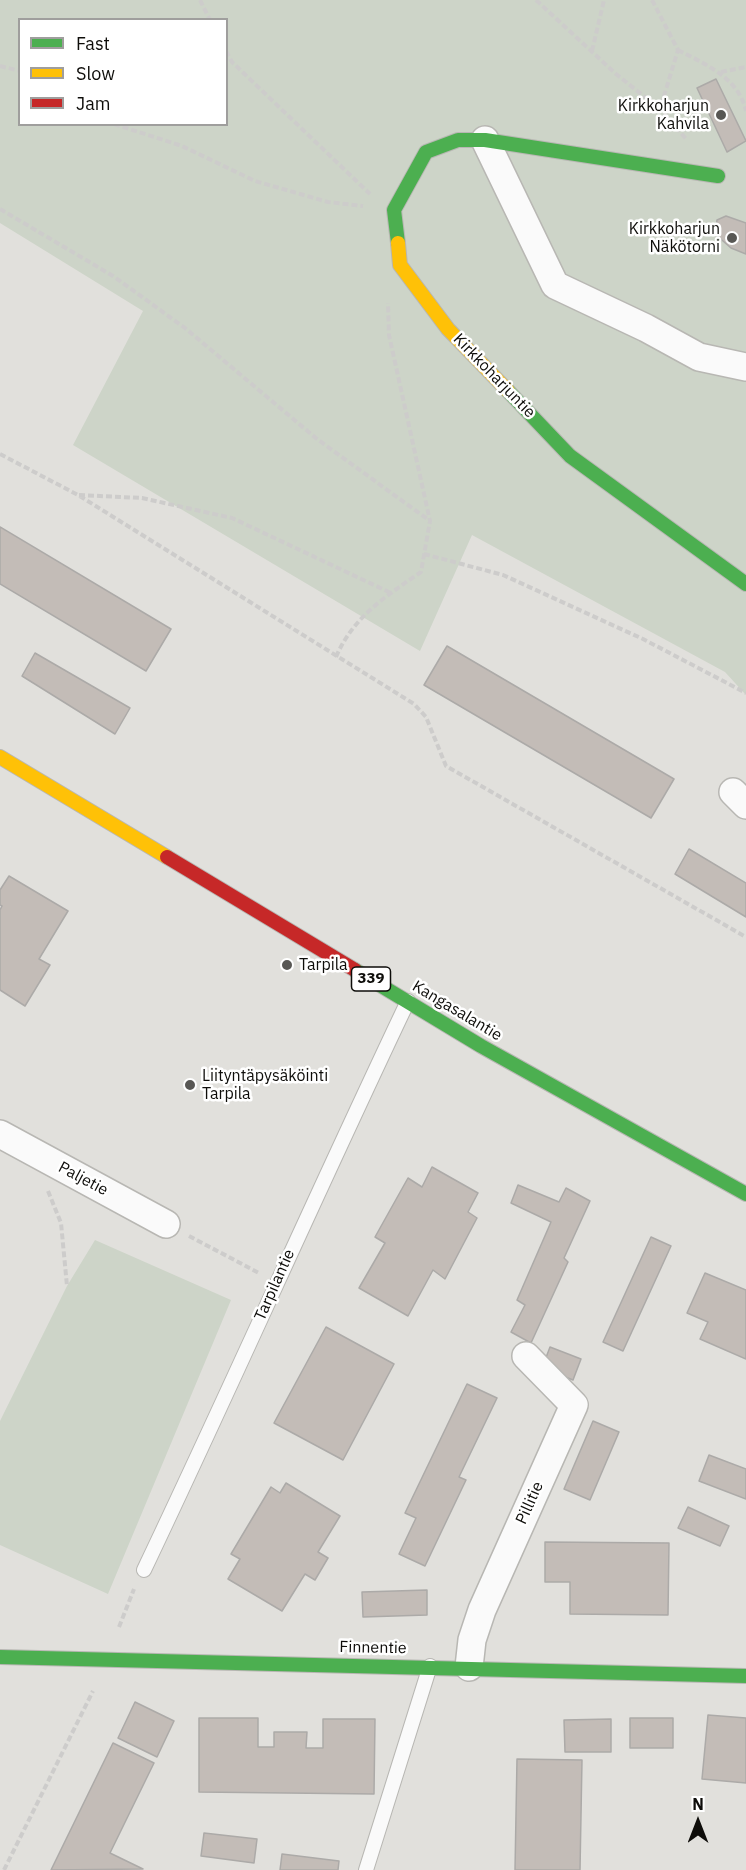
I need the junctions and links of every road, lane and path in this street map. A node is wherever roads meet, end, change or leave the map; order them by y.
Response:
1 (200, 0) edge
2 (536, 0) edge
3 (604, 0) edge
4 (652, 0) edge
5 (209, 18) edge
6 (678, 50) junction
7 (592, 51) junction
8 (228, 55) edge
9 (0, 66) edge
10 (746, 67) edge
11 (18, 70) edge
12 (721, 72) junction
13 (660, 109) junction
14 (746, 111) edge
15 (120, 126) edge
16 (485, 140) junction
17 (689, 143) dead end
18 (718, 176) dead end
19 (0, 209) edge
20 (394, 210) junction
21 (388, 292) dead end
22 (746, 367) edge
23 (0, 454) edge
24 (78, 495) junction
25 (430, 521) junction
26 (424, 554) junction
27 (746, 584) edge
28 (391, 593) junction
29 (336, 657) junction
30 (746, 693) edge
31 (0, 757) edge
32 (746, 937) edge
33 (408, 1001) junction
34 (0, 1134) edge
35 (32, 1152) junction
36 (746, 1194) edge
37 (166, 1224) joint
38 (276, 1281) junction
39 (67, 1286) dead end
40 (526, 1356) dead end
41 (144, 1570) joint
42 (119, 1627) dead end
43 (0, 1658) edge
44 (95, 1659) junction
45 (430, 1666) junction
46 (469, 1667) junction
47 (746, 1676) edge
48 (4, 1870) edge
49 (366, 1870) edge

1 - 5 path
2 - 7 path
3 - 7 path
4 - 6 path
6 - 12 path
6 - 13 path
7 - 13 path
8 - 20 path
9 - 11 path
10 - 12 path
12 - 14 path
13 - 17 path
15 - 20 path
16 - 18 street
16 - 20 street
16 - 22 street
19 - 25 path
20 - 27 street, Kirkkoharjuntie
21 - 25 path
23 - 24 path
24 - 28 path
24 - 29 path
25 - 26 path
26 - 28 path
26 - 30 path
28 - 29 path
29 - 32 path
31 - 33 street, Kangasalantie / 339
33 - 36 street, Kangasalantie / 339
33 - 38 lane, Tarpilantie
34 - 35 street, Paljetie
35 - 37 street, Paljetie
35 - 39 path
37 - 38 path
38 - 41 lane, Tarpilantie
40 - 46 street, Pillitie
41 - 42 path
43 - 44 street, Finnentie
44 - 45 street, Finnentie
44 - 48 path
45 - 46 street, Finnentie
45 - 49 lane
46 - 47 street, Finnentie

